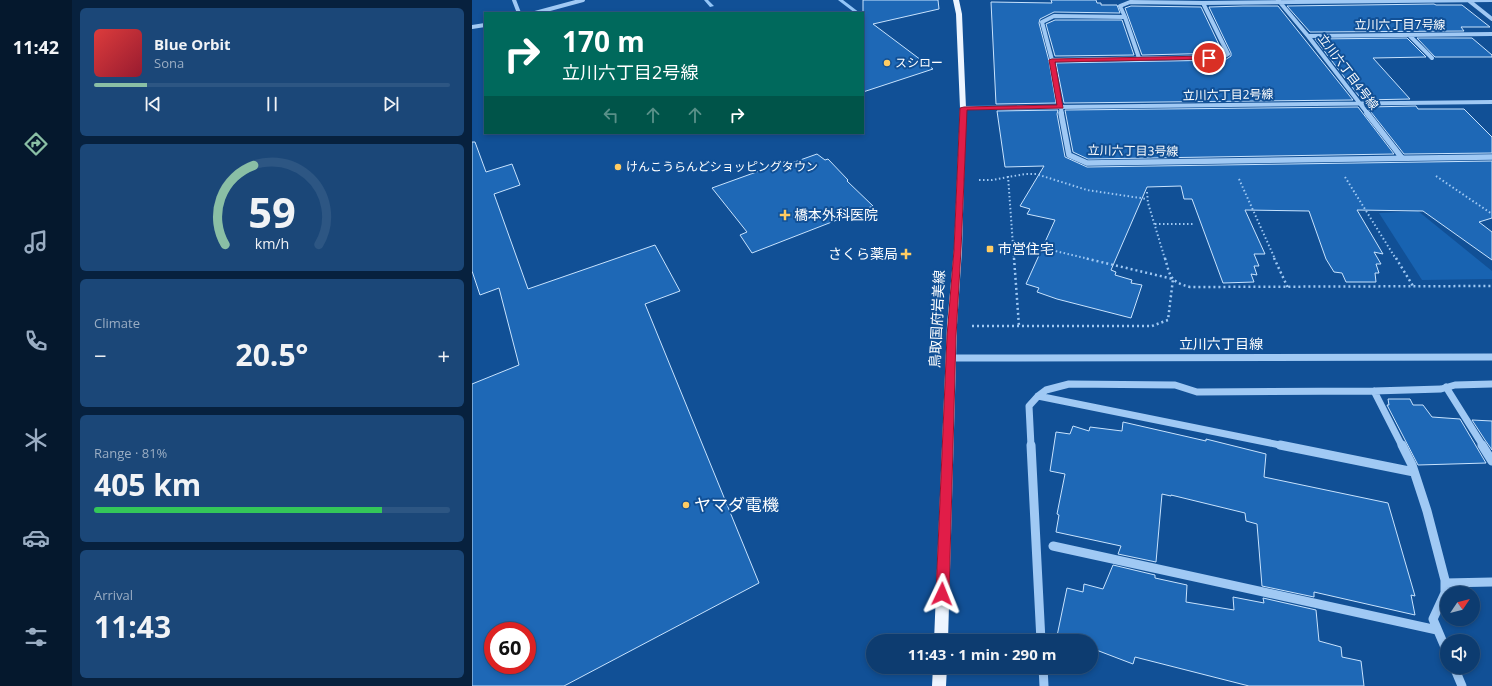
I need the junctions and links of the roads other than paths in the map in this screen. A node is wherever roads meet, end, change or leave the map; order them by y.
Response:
1 (514, 0) edge
2 (583, 0) edge
3 (956, 0) edge
4 (1468, 0) edge
5 (1492, 0) edge
6 (1278, 1) edge
7 (1203, 3) junction
8 (519, 12) edge
9 (539, 12) edge
10 (1125, 17) junction
11 (1492, 19) edge
12 (484, 25) edge
13 (472, 27) edge
14 (1492, 34) edge
15 (1409, 35) junction
16 (1308, 36) junction
17 (1139, 58) junction
18 (1432, 58) dead end
19 (1052, 60) junction
20 (1492, 102) edge
21 (1360, 104) junction
22 (1061, 106) junction
23 (964, 108) junction
24 (1492, 157) edge
25 (1402, 158) junction
26 (1492, 357) edge
27 (951, 358) junction
28 (1492, 384) edge
29 (1446, 388) junction
30 (1374, 391) junction
31 (1038, 396) junction
32 (1492, 462) edge
33 (1414, 472) junction
34 (1053, 546) dead end
35 (1492, 582) edge
36 (1444, 583) junction
37 (1437, 630) junction
38 (941, 634) edge
39 (1041, 634) edge
40 (1440, 637) edge
41 (940, 674) edge
42 (1043, 674) edge
43 (1457, 674) edge
44 (939, 686) edge
45 (1044, 686) edge
46 (1462, 686) edge

1 - 8 street
2 - 9 street
3 - 23 main road, 鳥取国府岩美線
4 - 5 street
4 - 6 street
4 - 11 street
6 - 7 street
6 - 16 street, 立川六丁目4号線
7 - 10 street
7 - 17 street
10 - 17 street
10 - 19 street, 立川六丁目3号線
12 - 13 street
14 - 15 street, 立川六丁目7号線
15 - 16 street, 立川六丁目7号線
15 - 18 street
16 - 21 street, 立川六丁目4号線
17 - 19 street
19 - 22 street, 立川六丁目3号線
20 - 21 street, 立川六丁目2号線
21 - 22 street, 立川六丁目2号線
21 - 25 street, 立川六丁目4号線
22 - 23 street, 立川六丁目2号線
22 - 25 street, 立川六丁目3号線
23 - 27 main road, 鳥取国府岩美線
24 - 25 street, 立川六丁目3号線
26 - 27 street, 立川六丁目線
27 - 38 main road, 鳥取国府岩美線
28 - 29 street
29 - 30 street
29 - 32 street
30 - 31 street
30 - 33 street
31 - 33 street
31 - 39 street
33 - 36 street
34 - 37 street
35 - 36 street
36 - 37 street
37 - 40 street
41 - 44 main road
42 - 45 street
43 - 46 street

